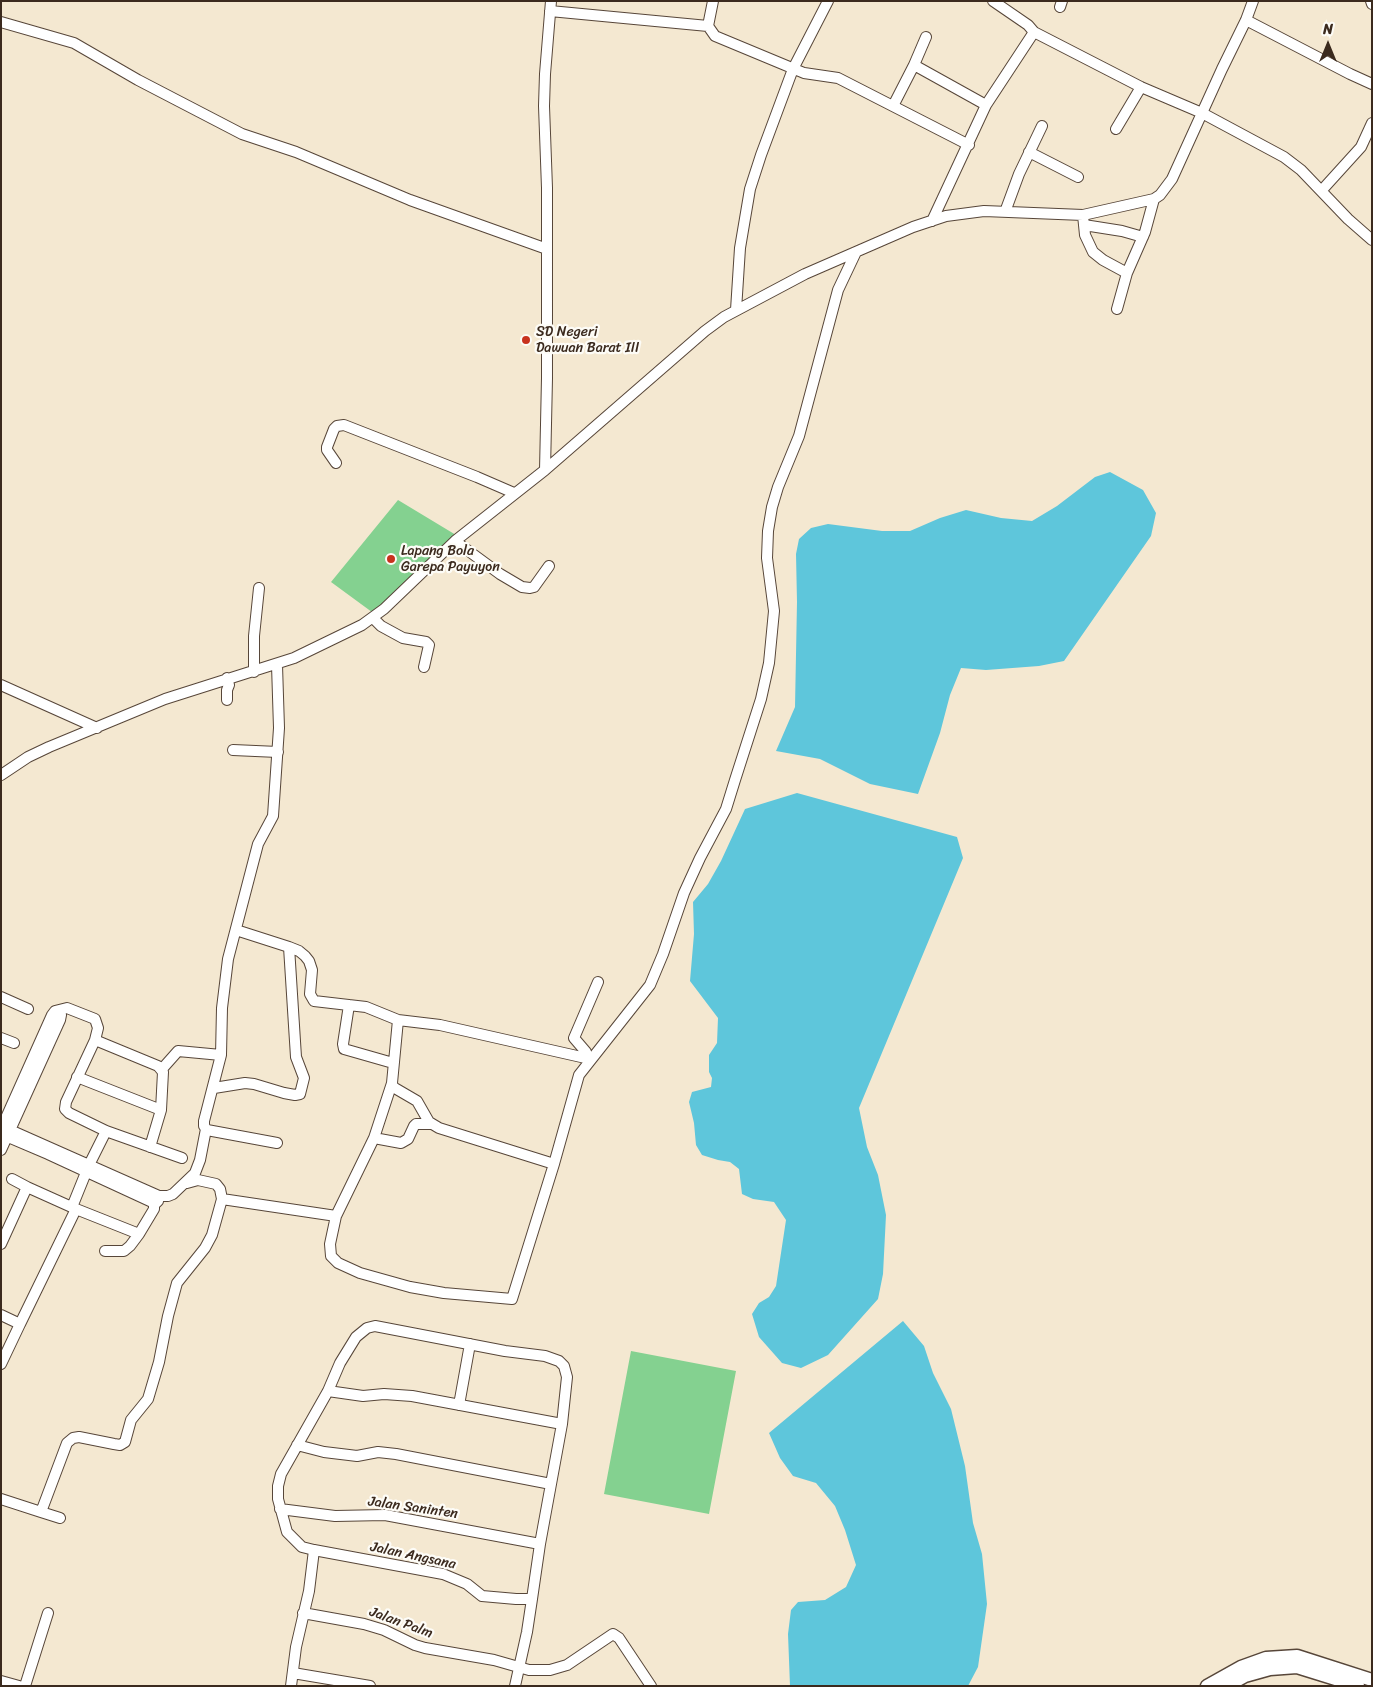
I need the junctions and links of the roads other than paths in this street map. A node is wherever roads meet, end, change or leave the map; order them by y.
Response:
1 (713, 1) edge
2 (828, 1) edge
3 (992, 1) edge
4 (1253, 1) edge
5 (551, 6) edge
6 (1246, 20) junction
7 (1, 22) edge
8 (708, 26) junction
9 (1034, 32) junction
10 (926, 37) dead end
11 (914, 65) junction
12 (793, 69) junction
13 (1372, 84) edge
14 (1141, 88) junction
15 (986, 105) junction
16 (893, 106) junction
17 (1202, 113) junction
18 (1372, 123) edge
19 (1042, 126) dead end
20 (1116, 129) dead end
21 (968, 145) junction
22 (1029, 152) junction
23 (1078, 177) dead end
24 (1322, 190) junction
25 (1154, 199) junction
26 (1005, 212) junction
27 (1083, 220) junction
28 (932, 221) junction
29 (1142, 237) junction
30 (1372, 240) edge
31 (547, 249) junction
32 (856, 252) junction
33 (1127, 273) junction
34 (1118, 309) dead end
35 (736, 310) junction
36 (336, 463) dead end
37 (545, 470) junction
38 (514, 493) junction
39 (455, 541) junction
40 (549, 566) dead end
41 (259, 588) dead end
42 (373, 618) junction
43 (277, 664) junction
44 (424, 668) dead end
45 (254, 672) junction
46 (227, 678) junction
47 (1, 685) edge
48 (227, 700) dead end
49 (97, 728) junction
50 (233, 750) dead end
51 (278, 752) junction
52 (1, 775) edge
53 (236, 930) junction
54 (289, 947) junction
55 (598, 982) dead end
56 (1, 997) edge
57 (349, 1005) junction
58 (28, 1009) dead end
59 (398, 1020) junction
60 (1, 1038) edge
61 (95, 1040) junction
62 (14, 1043) dead end
63 (221, 1055) junction
64 (589, 1059) junction
65 (393, 1063) junction
66 (162, 1070) junction
67 (77, 1077) junction
68 (392, 1083) junction
69 (214, 1088) junction
70 (161, 1110) junction
71 (432, 1124) junction
72 (206, 1129) junction
73 (4, 1130) edge
74 (106, 1131) junction
75 (374, 1138) junction
76 (277, 1143) dead end
77 (150, 1147) junction
78 (1, 1150) edge
79 (182, 1158) dead end
80 (554, 1164) junction
81 (88, 1168) junction
82 (12, 1179) dead end
83 (187, 1183) junction
84 (27, 1187) junction
85 (157, 1199) junction
86 (222, 1200) junction
87 (74, 1208) junction
88 (336, 1216) junction
89 (138, 1234) junction
90 (1, 1244) edge
91 (106, 1251) dead end
92 (1, 1315) edge
93 (20, 1324) junction
94 (470, 1344) junction
95 (1, 1364) edge
96 (328, 1391) junction
97 (459, 1405) junction
98 (562, 1424) junction
99 (297, 1445) junction
100 (551, 1484) junction
101 (1, 1499) edge
102 (280, 1509) junction
103 (41, 1512) junction
104 (60, 1518) dead end
105 (540, 1544) junction
106 (314, 1550) junction
107 (532, 1599) junction
108 (48, 1612) dead end
109 (303, 1613) junction
110 (519, 1668) junction
111 (1325, 1669) junction
112 (293, 1673) junction
113 (1372, 1680) edge
114 (1, 1681) edge
115 (19, 1686) edge
116 (25, 1686) edge
117 (291, 1686) edge
118 (370, 1686) edge
119 (515, 1686) edge
120 (651, 1686) edge
121 (1207, 1686) edge
122 (1228, 1686) edge
123 (1358, 1686) edge

1 - 8 street
2 - 12 street
3 - 9 street
4 - 6 street
5 - 8 street
5 - 31 street
6 - 13 street
6 - 17 street
7 - 31 street
8 - 12 street
9 - 14 street
9 - 15 street
10 - 11 street
11 - 15 street
11 - 16 street
12 - 16 street
12 - 35 street
14 - 17 street
14 - 20 street
15 - 21 street
16 - 21 street
17 - 24 street
17 - 25 street
18 - 24 street
19 - 22 street
21 - 28 street
22 - 23 street
22 - 26 street
24 - 30 street
25 - 27 street
25 - 29 street
26 - 27 street
26 - 28 street
27 - 29 street
27 - 33 street
28 - 32 street
29 - 33 street
31 - 37 street
32 - 35 street
32 - 64 street
33 - 34 street
35 - 37 street
36 - 38 street
37 - 38 street
38 - 39 street
39 - 40 street
39 - 42 street
41 - 45 street
42 - 43 street
42 - 44 street
43 - 45 street
43 - 51 street
45 - 46 street
46 - 48 street
46 - 49 street
47 - 49 street
49 - 52 street
50 - 51 street
51 - 53 street
53 - 54 street
53 - 63 street
54 - 57 street
54 - 69 street
55 - 64 street
56 - 58 street
57 - 59 street
57 - 65 street
59 - 64 street
59 - 65 street
60 - 62 street
61 - 66 street
61 - 67 street
61 - 73 street
63 - 66 street
63 - 69 street
64 - 80 street
65 - 68 street
66 - 70 street
67 - 70 street
67 - 74 street
68 - 71 street
68 - 75 street
69 - 72 street
70 - 77 street
71 - 75 street
71 - 80 street
72 - 76 street
72 - 83 street
73 - 78 street
73 - 81 street
74 - 77 street
74 - 81 street
75 - 88 street
77 - 79 street
80 - 88 street
81 - 85 street
81 - 87 street
82 - 84 street
83 - 85 street
83 - 86 street
84 - 87 street
84 - 90 street
85 - 89 street
86 - 88 street
86 - 103 street
87 - 89 street
87 - 93 street
89 - 91 street
92 - 93 street
93 - 95 street
94 - 96 street, Jalan Angsana
94 - 97 street
94 - 98 street, Jalan Angsana
96 - 97 street
96 - 99 street, Jalan Angsana
97 - 98 street
98 - 100 street
99 - 100 street
99 - 102 street, Jalan Angsana
100 - 105 street
101 - 103 street
102 - 105 street, Jalan Saninten
102 - 106 street, Jalan Angsana
103 - 104 street
105 - 107 street
106 - 107 street, Jalan Angsana
106 - 109 street
107 - 110 street
108 - 116 street
109 - 110 street, Jalan Palm
109 - 112 street
110 - 119 street
110 - 120 street, Jalan Palm
111 - 113 street
111 - 121 street
111 - 122 street
111 - 123 street
112 - 117 street
112 - 118 street
114 - 115 street

